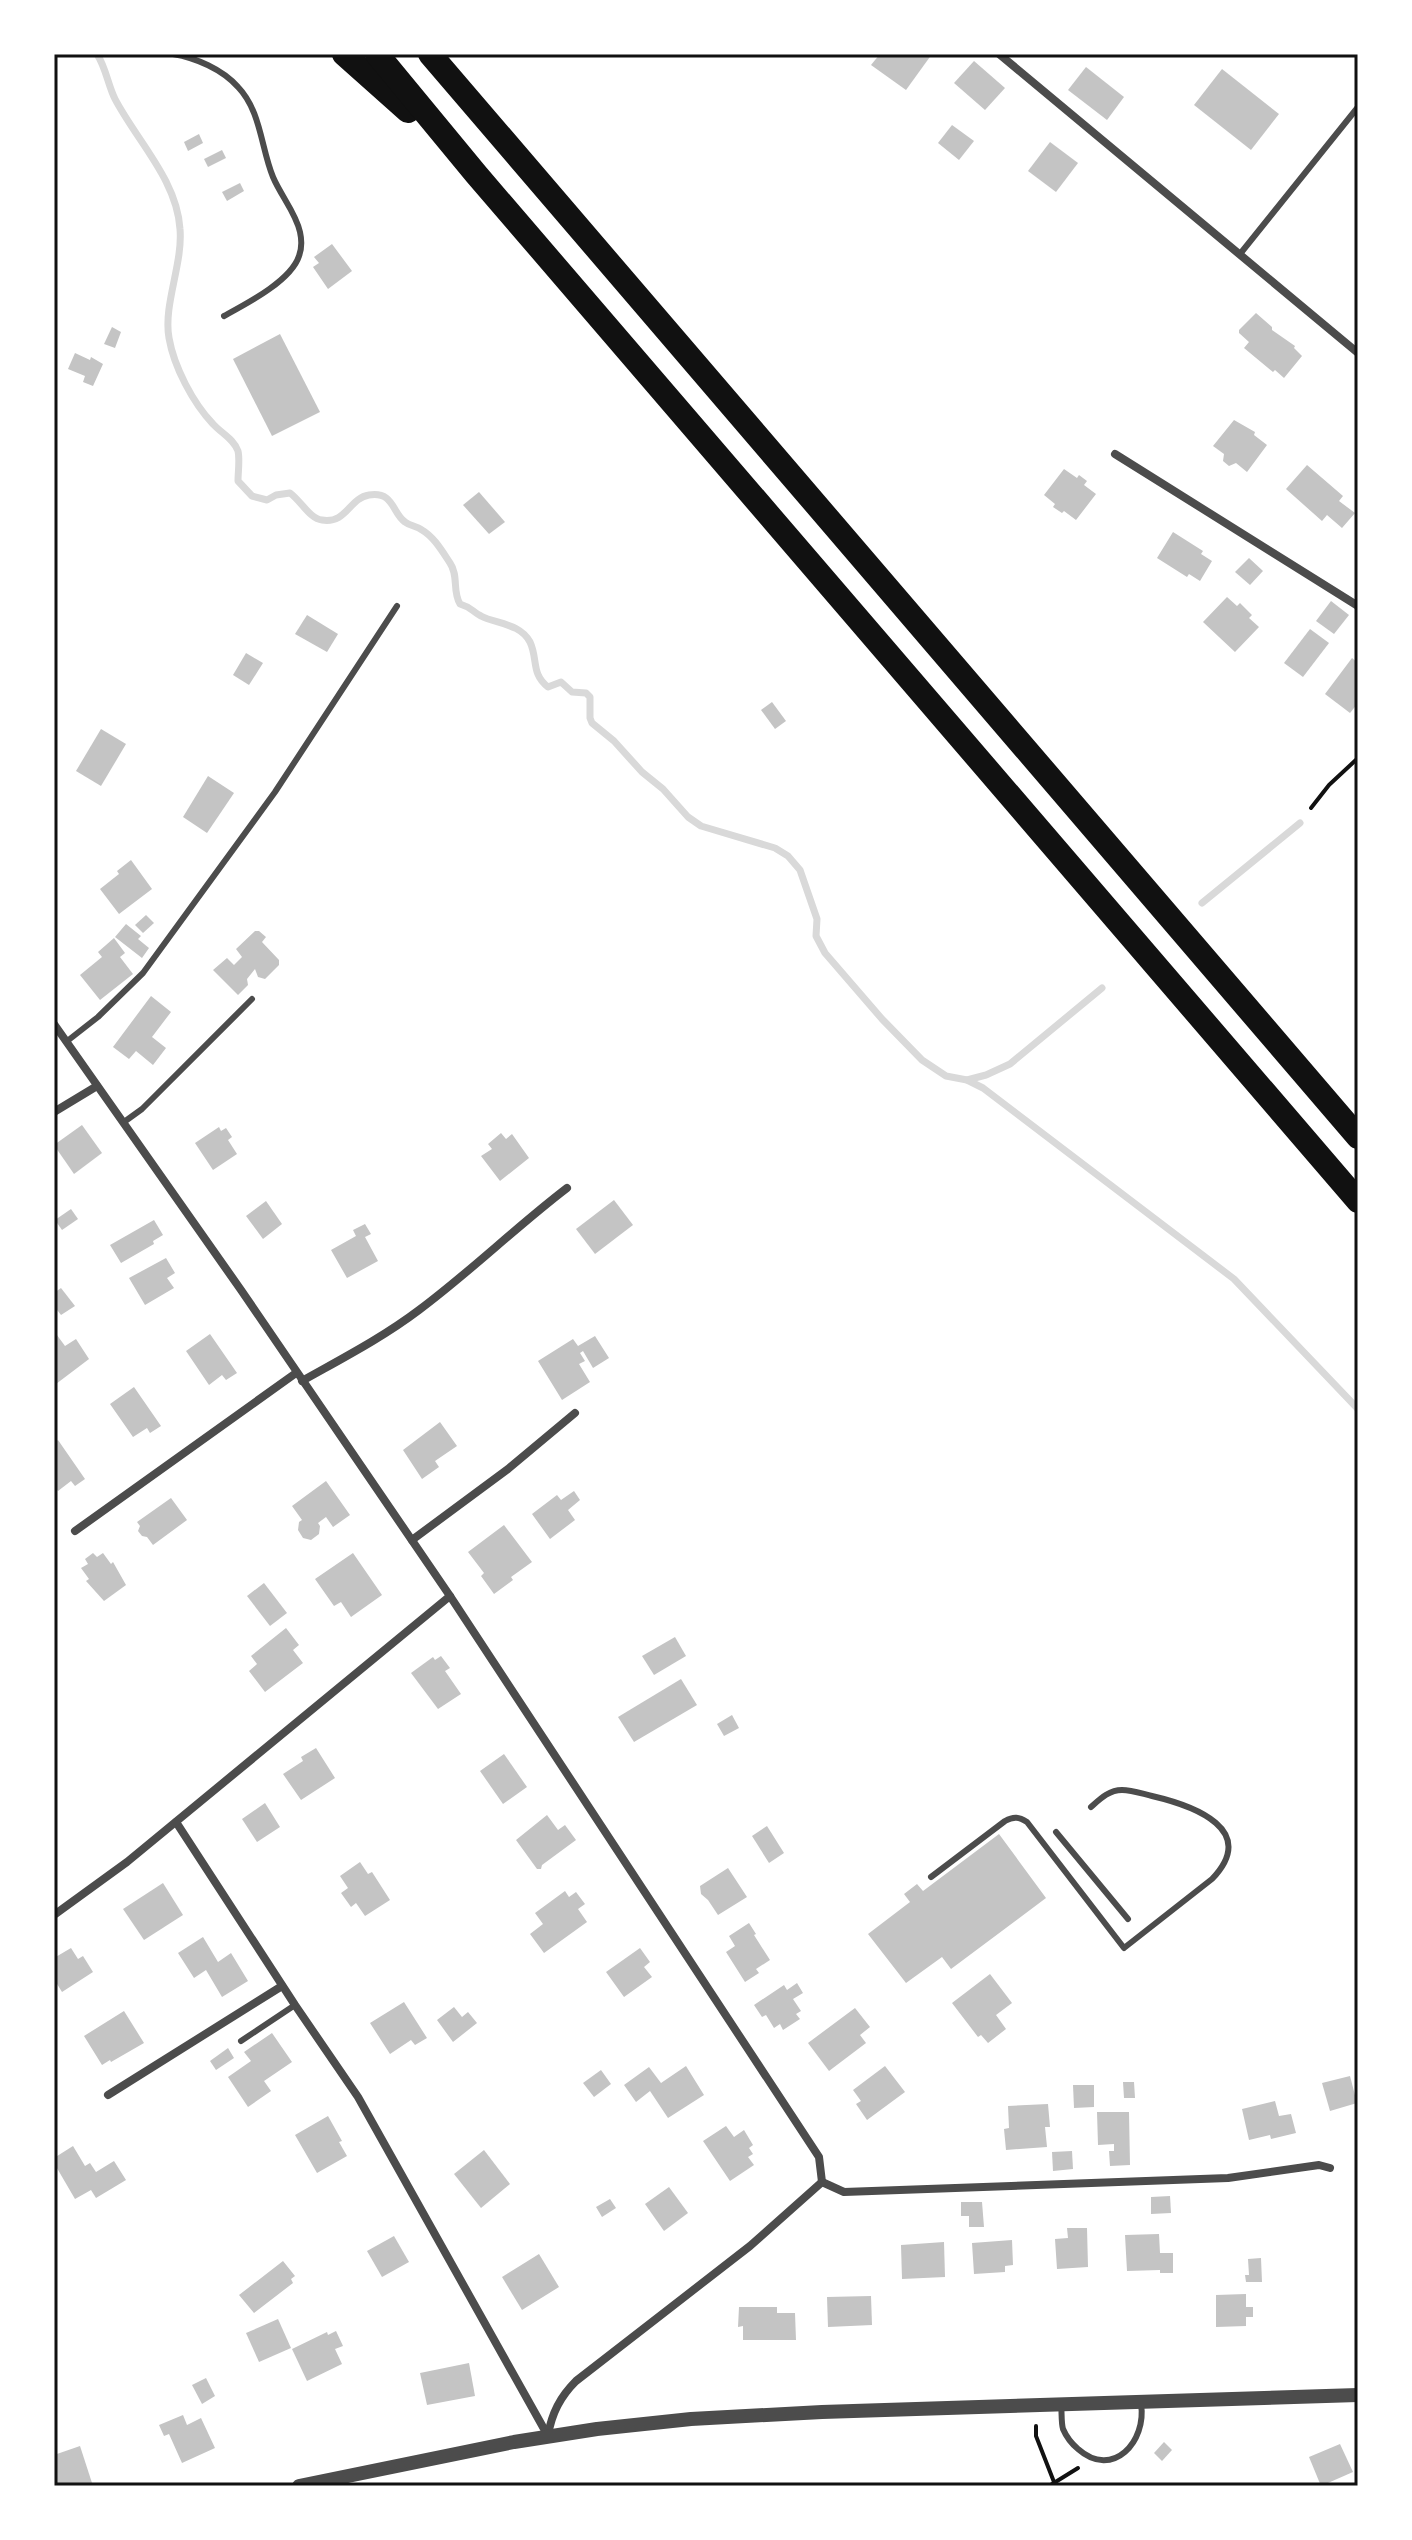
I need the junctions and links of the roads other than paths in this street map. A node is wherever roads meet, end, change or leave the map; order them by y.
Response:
1 (173, 54) edge
2 (344, 54) edge
3 (377, 54) edge
4 (430, 54) edge
5 (999, 54) edge
6 (1358, 107) edge
7 (476, 174) junction
8 (1240, 254) junction
9 (224, 316) dead end
10 (1358, 353) edge
11 (1115, 454) dead end
12 (397, 606) dead end
13 (1358, 606) edge
14 (252, 999) dead end
15 (54, 1024) edge
16 (66, 1042) junction
17 (97, 1086) junction
18 (54, 1112) edge
19 (124, 1122) junction
20 (1358, 1137) edge
21 (567, 1188) dead end
22 (1358, 1201) edge
23 (299, 1377) junction
24 (575, 1413) dead end
25 (75, 1531) dead end
26 (412, 1540) junction
27 (450, 1596) junction
28 (1091, 1807) dead end
29 (176, 1822) junction
30 (1056, 1832) dead end
31 (931, 1877) dead end
32 (54, 1915) edge
33 (1128, 1919) dead end
34 (282, 1986) junction
35 (295, 2005) junction
36 (241, 2041) dead end
37 (108, 2095) dead end
38 (1330, 2168) dead end
39 (822, 2182) junction
40 (1358, 2395) edge
41 (1140, 2401) junction
42 (1061, 2404) junction
43 (548, 2436) junction
44 (299, 2486) edge

1 - 9 lane
2 - 7 highway
3 - 7 highway
4 - 20 highway
5 - 8 street
6 - 8 lane
7 - 22 highway
8 - 10 street
11 - 13 street
12 - 16 lane
14 - 19 lane
15 - 16 street
16 - 17 street
17 - 18 street
17 - 19 street
19 - 23 street
21 - 23 street
23 - 25 street
23 - 26 street
24 - 26 street
26 - 27 street
27 - 29 street
27 - 39 street
28 - 31 lane
29 - 32 street
29 - 34 street
30 - 33 lane
34 - 35 street
34 - 37 street
35 - 36 lane
35 - 43 street
38 - 39 street
39 - 43 street
40 - 41 street
41 - 42 street
41 - 42 lane
42 - 43 street
43 - 44 street

